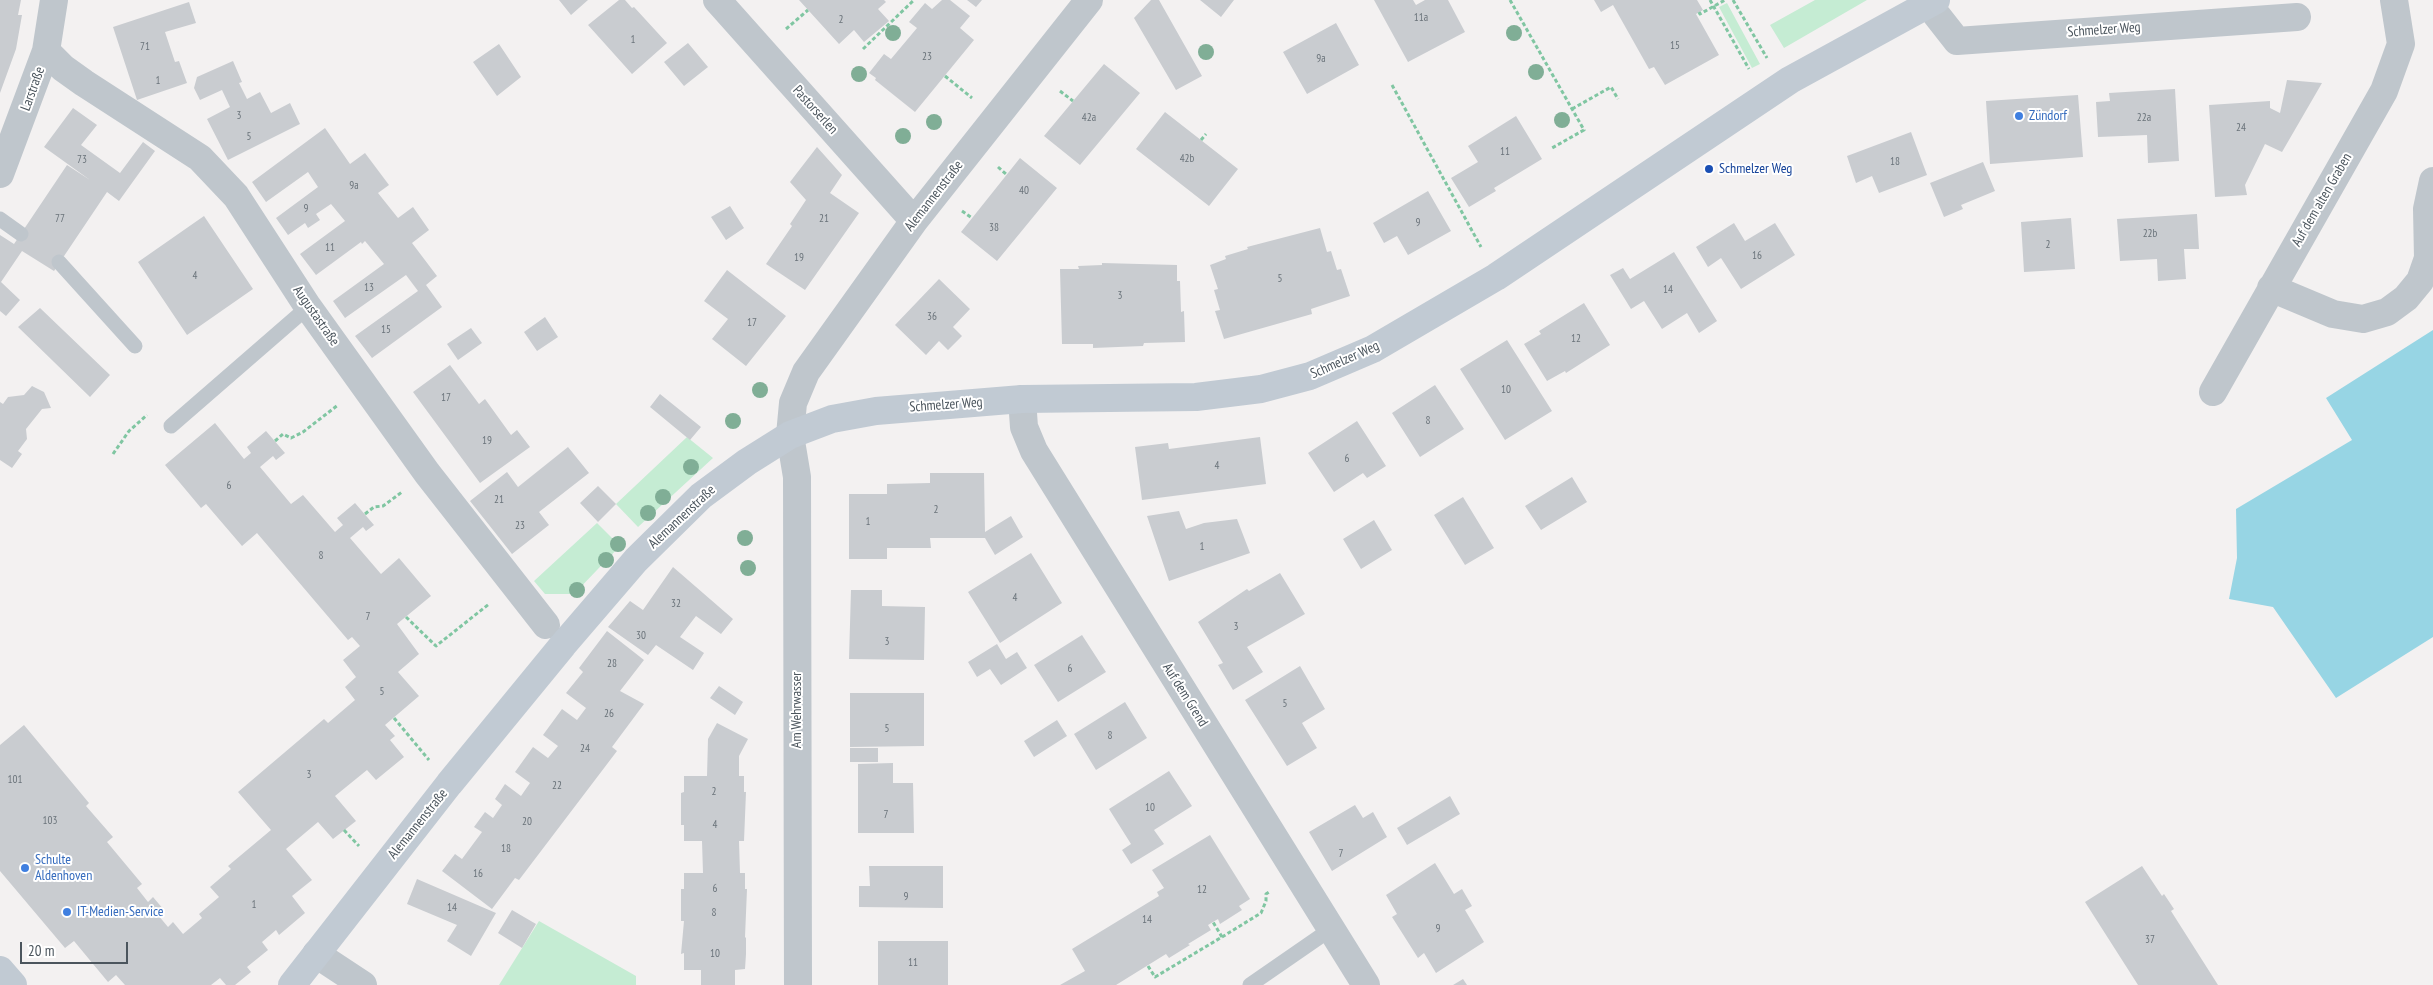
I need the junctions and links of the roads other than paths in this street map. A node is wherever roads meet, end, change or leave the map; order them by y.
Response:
1 (54, 0) edge
2 (716, 0) edge
3 (1089, 0) edge
4 (2394, 0) edge
5 (1932, 2) edge
6 (2297, 17) dead end
7 (46, 51) junction
8 (0, 174) edge
9 (2433, 181) edge
10 (0, 219) edge
11 (914, 220) junction
12 (20, 234) dead end
13 (60, 262) dead end
14 (2271, 288) junction
15 (308, 307) junction
16 (135, 346) dead end
17 (2213, 392) dead end
18 (1022, 399) junction
19 (171, 426) dead end
20 (790, 435) junction
21 (546, 625) dead end
22 (1331, 928) junction
23 (316, 954) junction
24 (0, 970) edge
25 (13, 985) edge
26 (292, 985) edge
27 (364, 985) edge
28 (798, 985) edge
29 (1250, 985) edge
30 (1366, 985) edge

1 - 7 street, Larstraße
2 - 11 street, Pastorserlen
3 - 11 street, Alemannenstraße
4 - 14 street, Auf dem alten Graben
5 - 6 street, Schmelzer Weg
5 - 18 street, Schmelzer Weg
7 - 8 street, Larstraße
7 - 15 street, Augustastraße
9 - 14 street
10 - 12 lane
11 - 20 street, Alemannenstraße
13 - 16 lane
14 - 17 street, Auf dem alten Graben
15 - 19 lane
15 - 21 street, Augustastraße
18 - 20 street, Schmelzer Weg
18 - 22 street, Auf dem Grend
20 - 23 street, Alemannenstraße
20 - 28 street, Am Wehrwasser
22 - 29 lane
22 - 30 street, Auf dem Grend
23 - 26 street, Alemannenstraße
23 - 27 street
24 - 25 street

